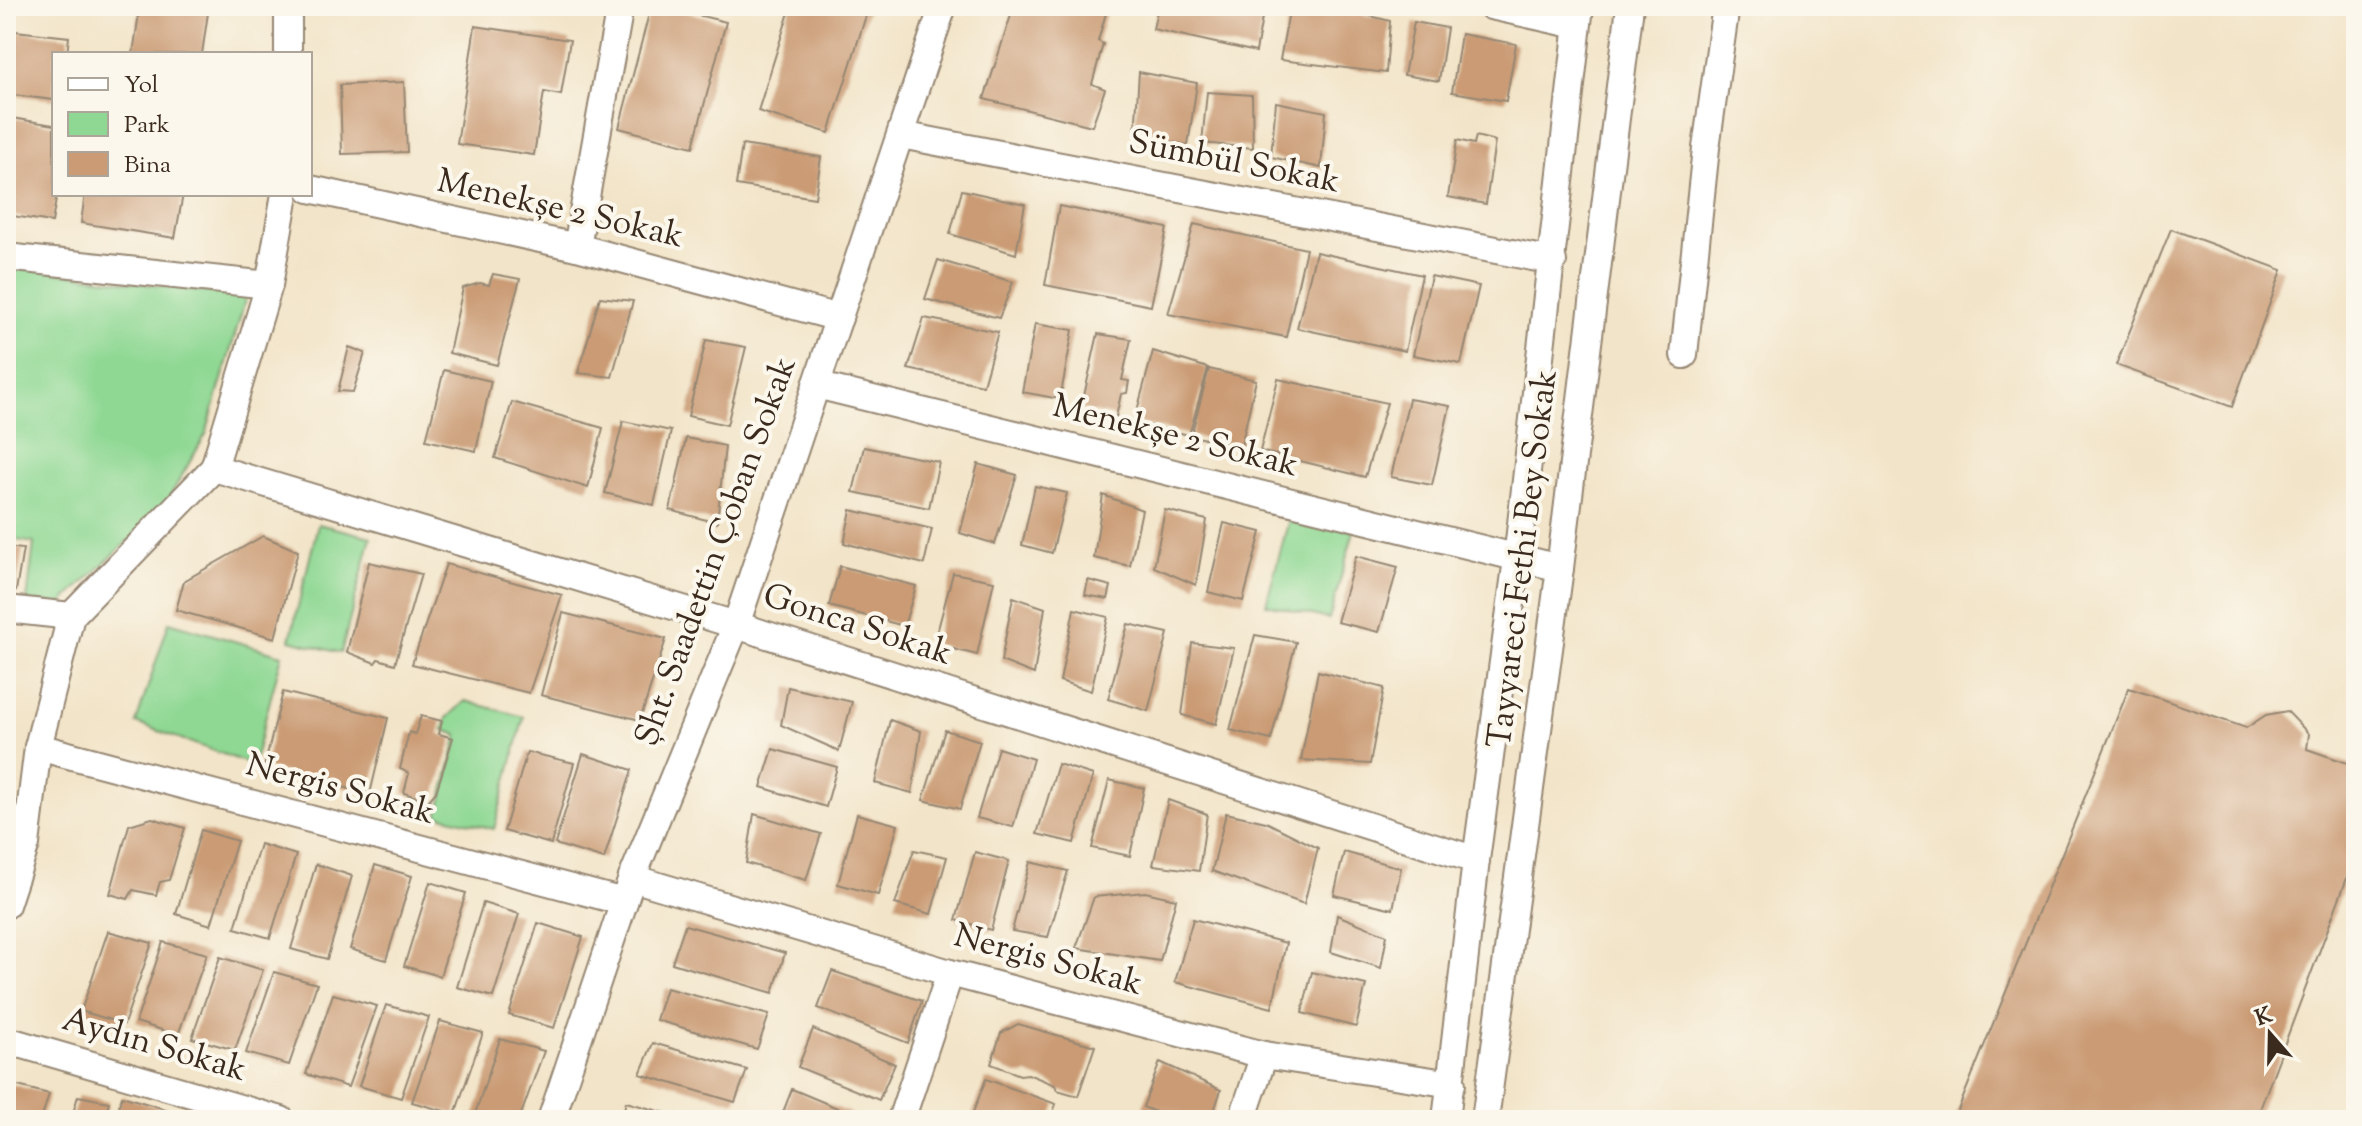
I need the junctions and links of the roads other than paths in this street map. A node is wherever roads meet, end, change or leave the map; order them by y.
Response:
1 (288, 6) edge
2 (620, 6) edge
3 (943, 6) edge
4 (1491, 6) edge
5 (1630, 6) edge
6 (1726, 6) edge
7 (1579, 16) edge
8 (288, 52) edge
9 (901, 135) junction
10 (312, 189) edge
11 (285, 196) edge
12 (577, 247) junction
13 (6, 257) edge
14 (1553, 261) junction
15 (269, 285) junction
16 (839, 318) junction
17 (1684, 355) dead end
18 (816, 385) junction
19 (214, 468) junction
20 (1517, 559) junction
21 (1560, 568) junction
22 (6, 609) edge
23 (71, 616) junction
24 (736, 625) junction
25 (38, 747) junction
26 (16, 843) edge
27 (1476, 860) junction
28 (628, 890) junction
29 (6, 905) edge
30 (950, 973) junction
31 (6, 1040) edge
32 (1264, 1055) junction
33 (1452, 1084) junction
34 (281, 1120) edge
35 (551, 1120) edge
36 (901, 1120) edge
37 (1242, 1120) edge
38 (1446, 1120) edge
39 (1485, 1120) edge

1 - 8 street
2 - 12 street
3 - 9 street, Şht. Saadettin Çoban Sokak
4 - 7 street
5 - 21 street, Tayyareci Fethi Bey Sokak
6 - 17 street
7 - 14 street, Tayyareci Fethi Bey Sokak
9 - 14 street, Sümbül Sokak
9 - 16 street, Şht. Saadettin Çoban Sokak
10 - 12 street, Menekşe 2 Sokak
11 - 15 street
12 - 16 street, Menekşe 2 Sokak
13 - 15 street
14 - 20 street, Tayyareci Fethi Bey Sokak
15 - 19 street
16 - 18 street, Şht. Saadettin Çoban Sokak
18 - 20 street, Menekşe 2 Sokak
18 - 24 street, Şht. Saadettin Çoban Sokak
19 - 23 street
19 - 24 street, Gonca Sokak
20 - 21 street, Menekşe 2 Sokak
20 - 27 street, Tayyareci Fethi Bey Sokak
21 - 39 street, Tayyareci Fethi Bey Sokak
22 - 23 street
23 - 25 street
24 - 27 street, Gonca Sokak
24 - 28 street, Şht. Saadettin Çoban Sokak
25 - 26 street
25 - 28 street, Nergis Sokak
26 - 29 street
27 - 33 street, Tayyareci Fethi Bey Sokak
28 - 30 street, Nergis Sokak
28 - 35 street, Şht. Saadettin Çoban Sokak
30 - 32 street, Nergis Sokak
30 - 36 street
31 - 34 street, Aydın Sokak
32 - 33 street, Nergis Sokak
32 - 37 street
33 - 38 street, Tayyareci Fethi Bey Sokak

